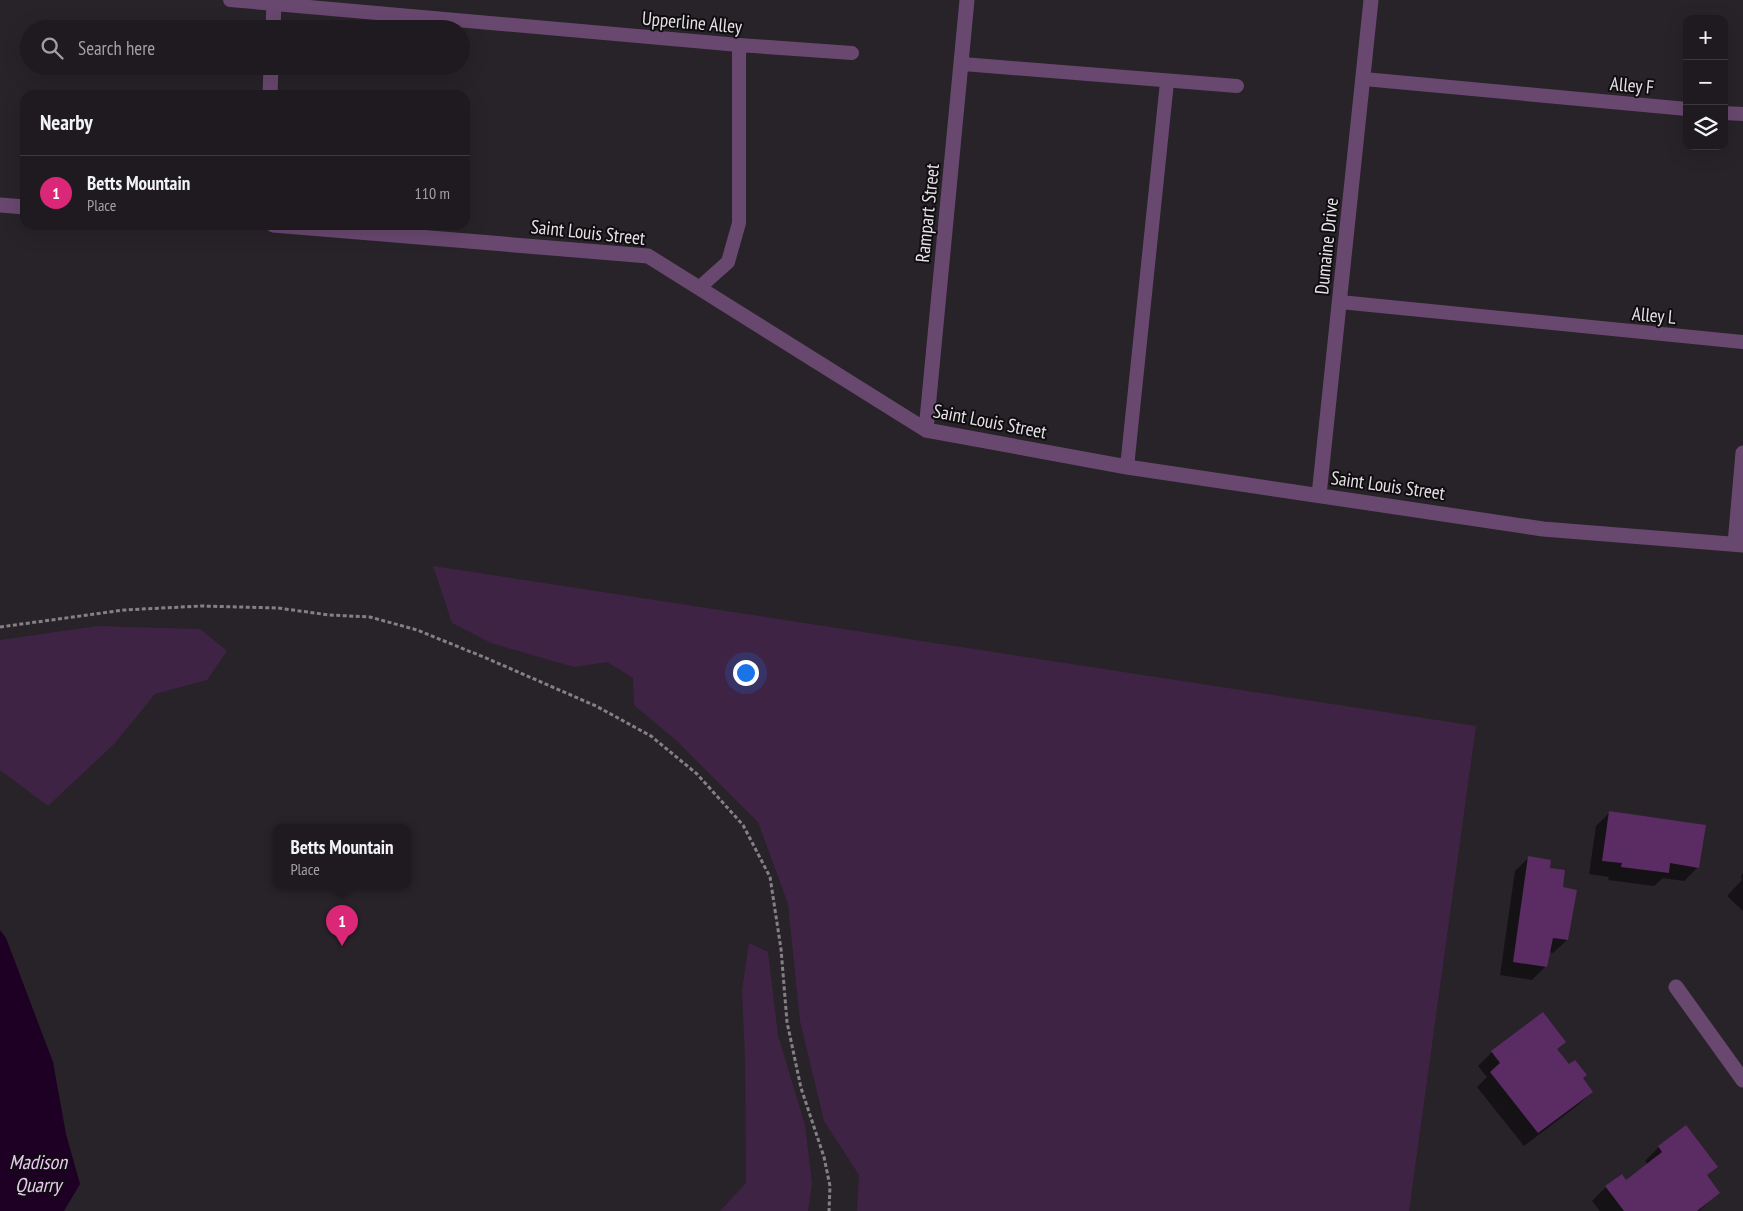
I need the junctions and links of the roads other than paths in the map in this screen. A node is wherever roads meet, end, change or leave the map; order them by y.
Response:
1 (230, 0) edge
2 (967, 0) edge
3 (1371, 0) edge
4 (274, 3) junction
5 (273, 20) edge
6 (462, 20) edge
7 (470, 21) edge
8 (739, 45) junction
9 (852, 52) dead end
10 (963, 64) junction
11 (271, 75) edge
12 (1364, 79) junction
13 (1167, 82) junction
14 (1237, 86) dead end
15 (270, 90) edge
16 (1683, 109) edge
17 (1728, 112) edge
18 (1743, 114) edge
19 (0, 205) edge
20 (20, 207) edge
21 (333, 230) edge
22 (700, 288) junction
23 (1340, 302) junction
24 (1743, 342) edge
25 (926, 430) junction
26 (1743, 453) edge
27 (1127, 467) junction
28 (1319, 495) junction
29 (1739, 545) edge
30 (1676, 987) dead end
31 (1743, 1080) edge

1 - 4 lane, Upperline Alley
2 - 10 street, Rampart Street
3 - 12 street, Dumaine Drive
4 - 5 street
4 - 6 lane, Upperline Alley
7 - 8 lane, Upperline Alley
8 - 9 lane, Upperline Alley
8 - 22 lane
10 - 13 lane
10 - 25 street, Rampart Street
11 - 15 street
12 - 16 lane, Alley F
12 - 23 street, Dumaine Drive
13 - 14 lane
13 - 27 lane
17 - 18 lane
19 - 20 street
21 - 22 street, Saint Louis Street
22 - 25 street, Saint Louis Street
23 - 24 lane, Alley L
23 - 28 street, Dumaine Drive
25 - 27 street, Saint Louis Street
26 - 29 street
27 - 28 street, Saint Louis Street
28 - 29 street, Saint Louis Street
30 - 31 street

